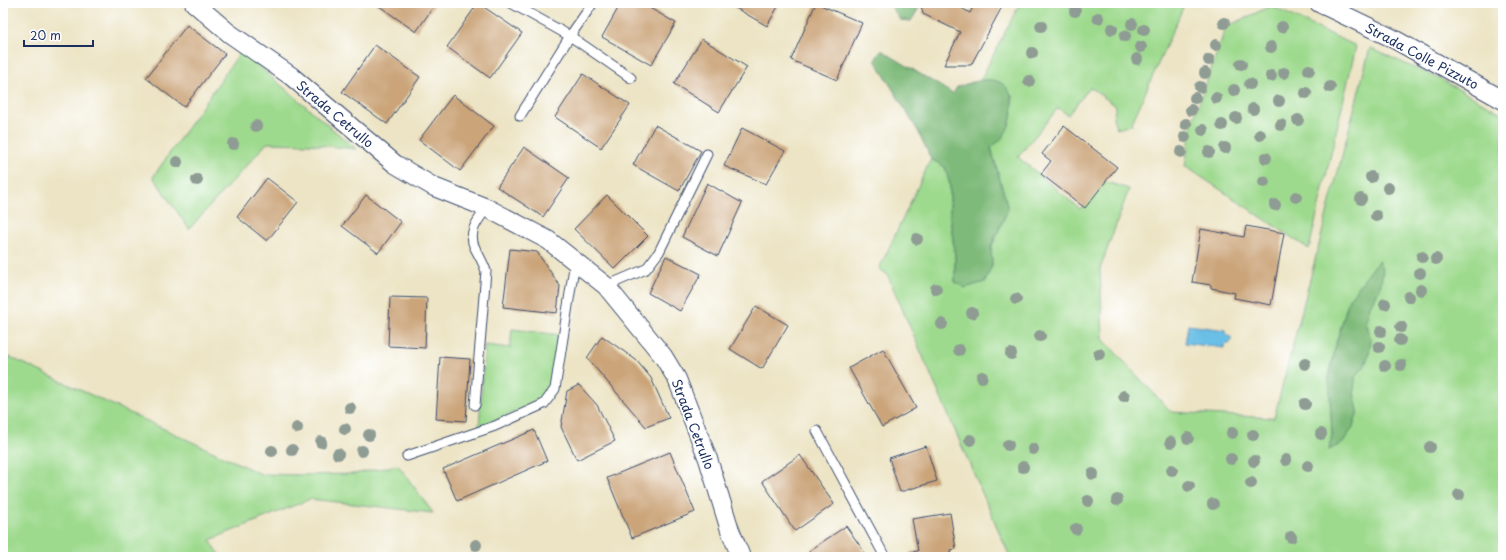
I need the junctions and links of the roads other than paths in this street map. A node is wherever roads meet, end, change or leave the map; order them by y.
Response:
1 (194, 3) edge
2 (511, 3) edge
3 (593, 3) edge
4 (1320, 3) edge
5 (570, 36) junction
6 (631, 78) dead end
7 (1503, 100) edge
8 (520, 116) dead end
9 (707, 154) dead end
10 (487, 208) junction
11 (575, 261) junction
12 (606, 286) junction
13 (475, 405) dead end
14 (817, 431) dead end
15 (407, 456) dead end
16 (741, 557) edge
17 (885, 557) edge

1 - 10 street, Strada Cetrullo
2 - 5 lane
3 - 5 lane
4 - 7 street, Strada Colle Pizzuto
5 - 6 lane
5 - 8 lane
9 - 12 lane
10 - 11 street, Strada Cetrullo
10 - 13 lane
11 - 12 street, Strada Cetrullo
11 - 15 lane
12 - 16 street, Strada Cetrullo
14 - 17 lane

